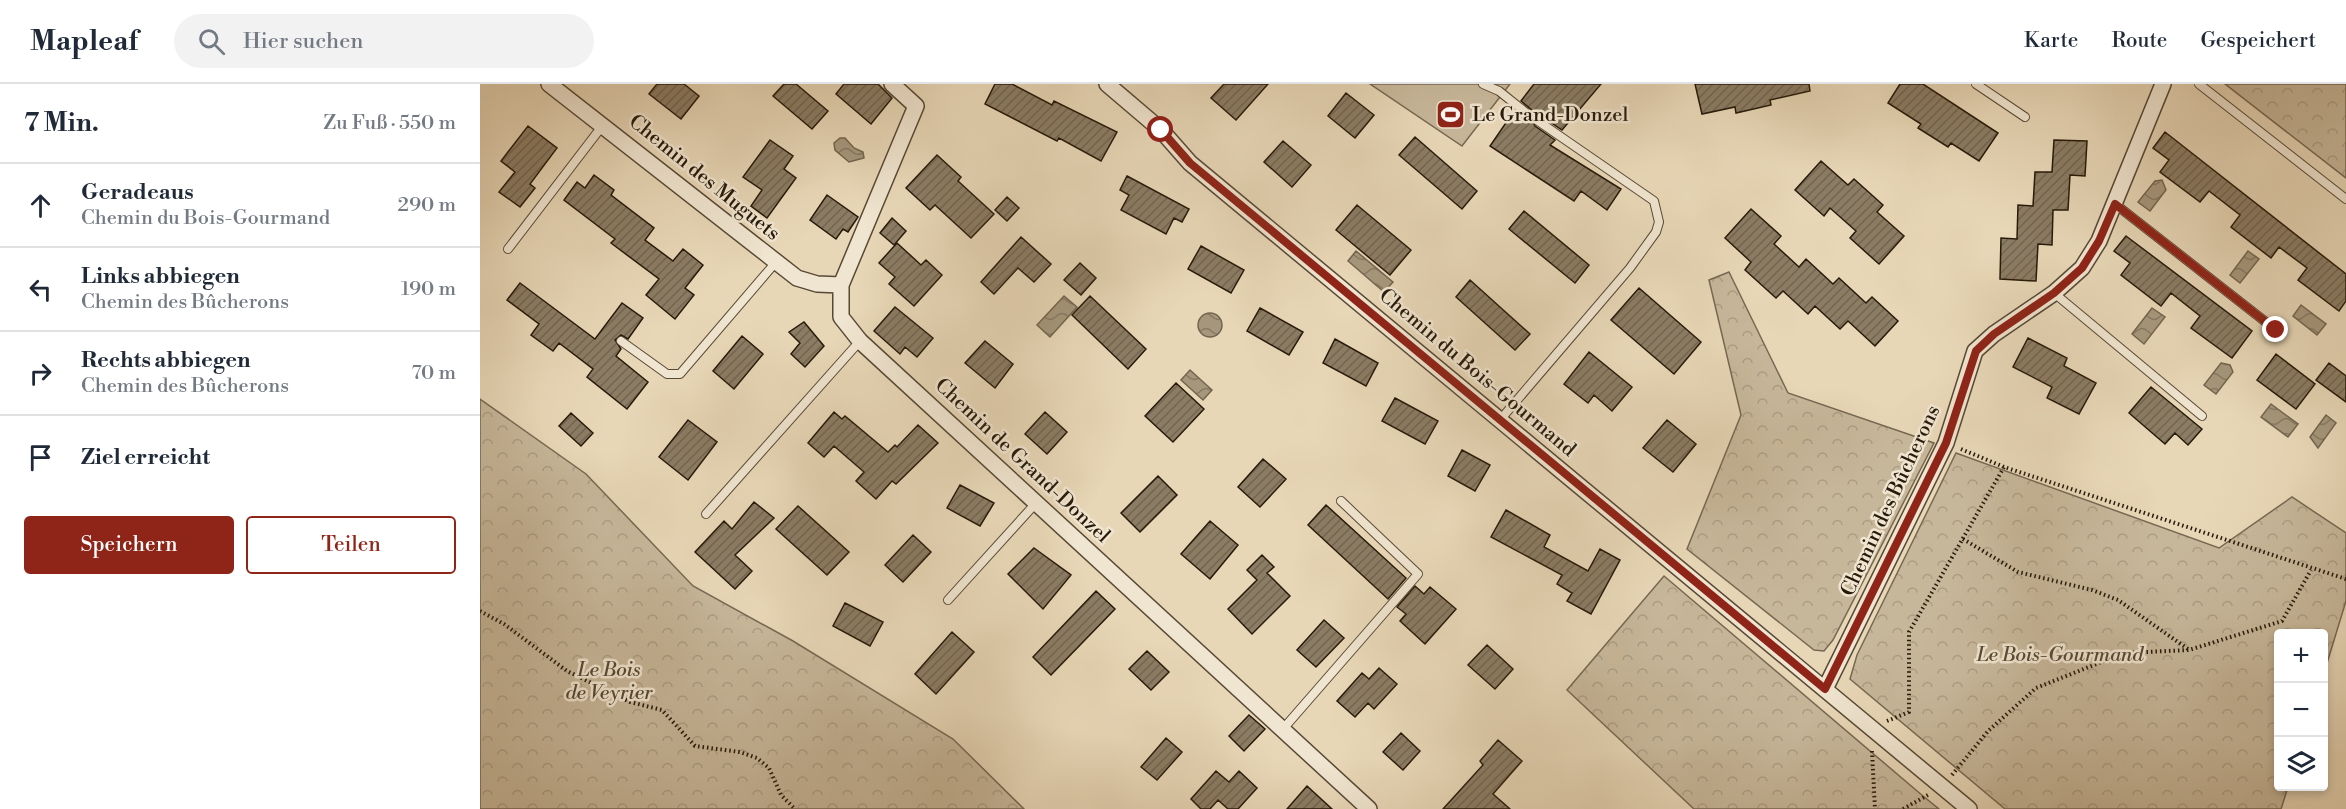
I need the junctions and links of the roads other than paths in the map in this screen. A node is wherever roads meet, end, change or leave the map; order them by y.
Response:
1 (549, 84) edge
2 (892, 84) edge
3 (1107, 84) edge
4 (1483, 84) edge
5 (1976, 84) edge
6 (2163, 84) edge
7 (2199, 84) edge
8 (1529, 115) dead end
9 (2025, 117) dead end
10 (1538, 121) dead end
11 (603, 125) junction
12 (2346, 199) edge
13 (2115, 204) junction
14 (508, 249) dead end
15 (776, 262) junction
16 (841, 285) junction
17 (2054, 293) junction
18 (2276, 330) dead end
19 (621, 341) dead end
20 (860, 341) junction
21 (2202, 416) dead end
22 (1500, 420) junction
23 (1341, 501) dead end
24 (1036, 502) junction
25 (706, 514) dead end
26 (948, 600) dead end
27 (1825, 689) junction
28 (1283, 729) junction
29 (1369, 809) edge
30 (1969, 809) edge

1 - 11 street, Chemin des Muguets
2 - 16 street, Chemin de Grand-Donzel
3 - 22 street, Chemin du Bois-Gourmand
4 - 8 lane
5 - 9 lane
6 - 13 street, Chemin des Bûcherons
7 - 12 lane
10 - 22 lane
11 - 14 lane
11 - 15 street, Chemin des Muguets
13 - 17 street, Chemin des Bûcherons
13 - 18 lane
15 - 16 street, Chemin des Muguets
15 - 19 lane
16 - 20 street, Chemin de Grand-Donzel
17 - 21 lane
17 - 27 street, Chemin des Bûcherons
20 - 24 street, Chemin de Grand-Donzel
20 - 25 lane
22 - 27 street, Chemin du Bois-Gourmand
23 - 28 lane
24 - 26 lane
24 - 28 street, Chemin de Grand-Donzel
27 - 30 street, Chemin du Bois-Gourmand
28 - 29 street, Chemin de Grand-Donzel

